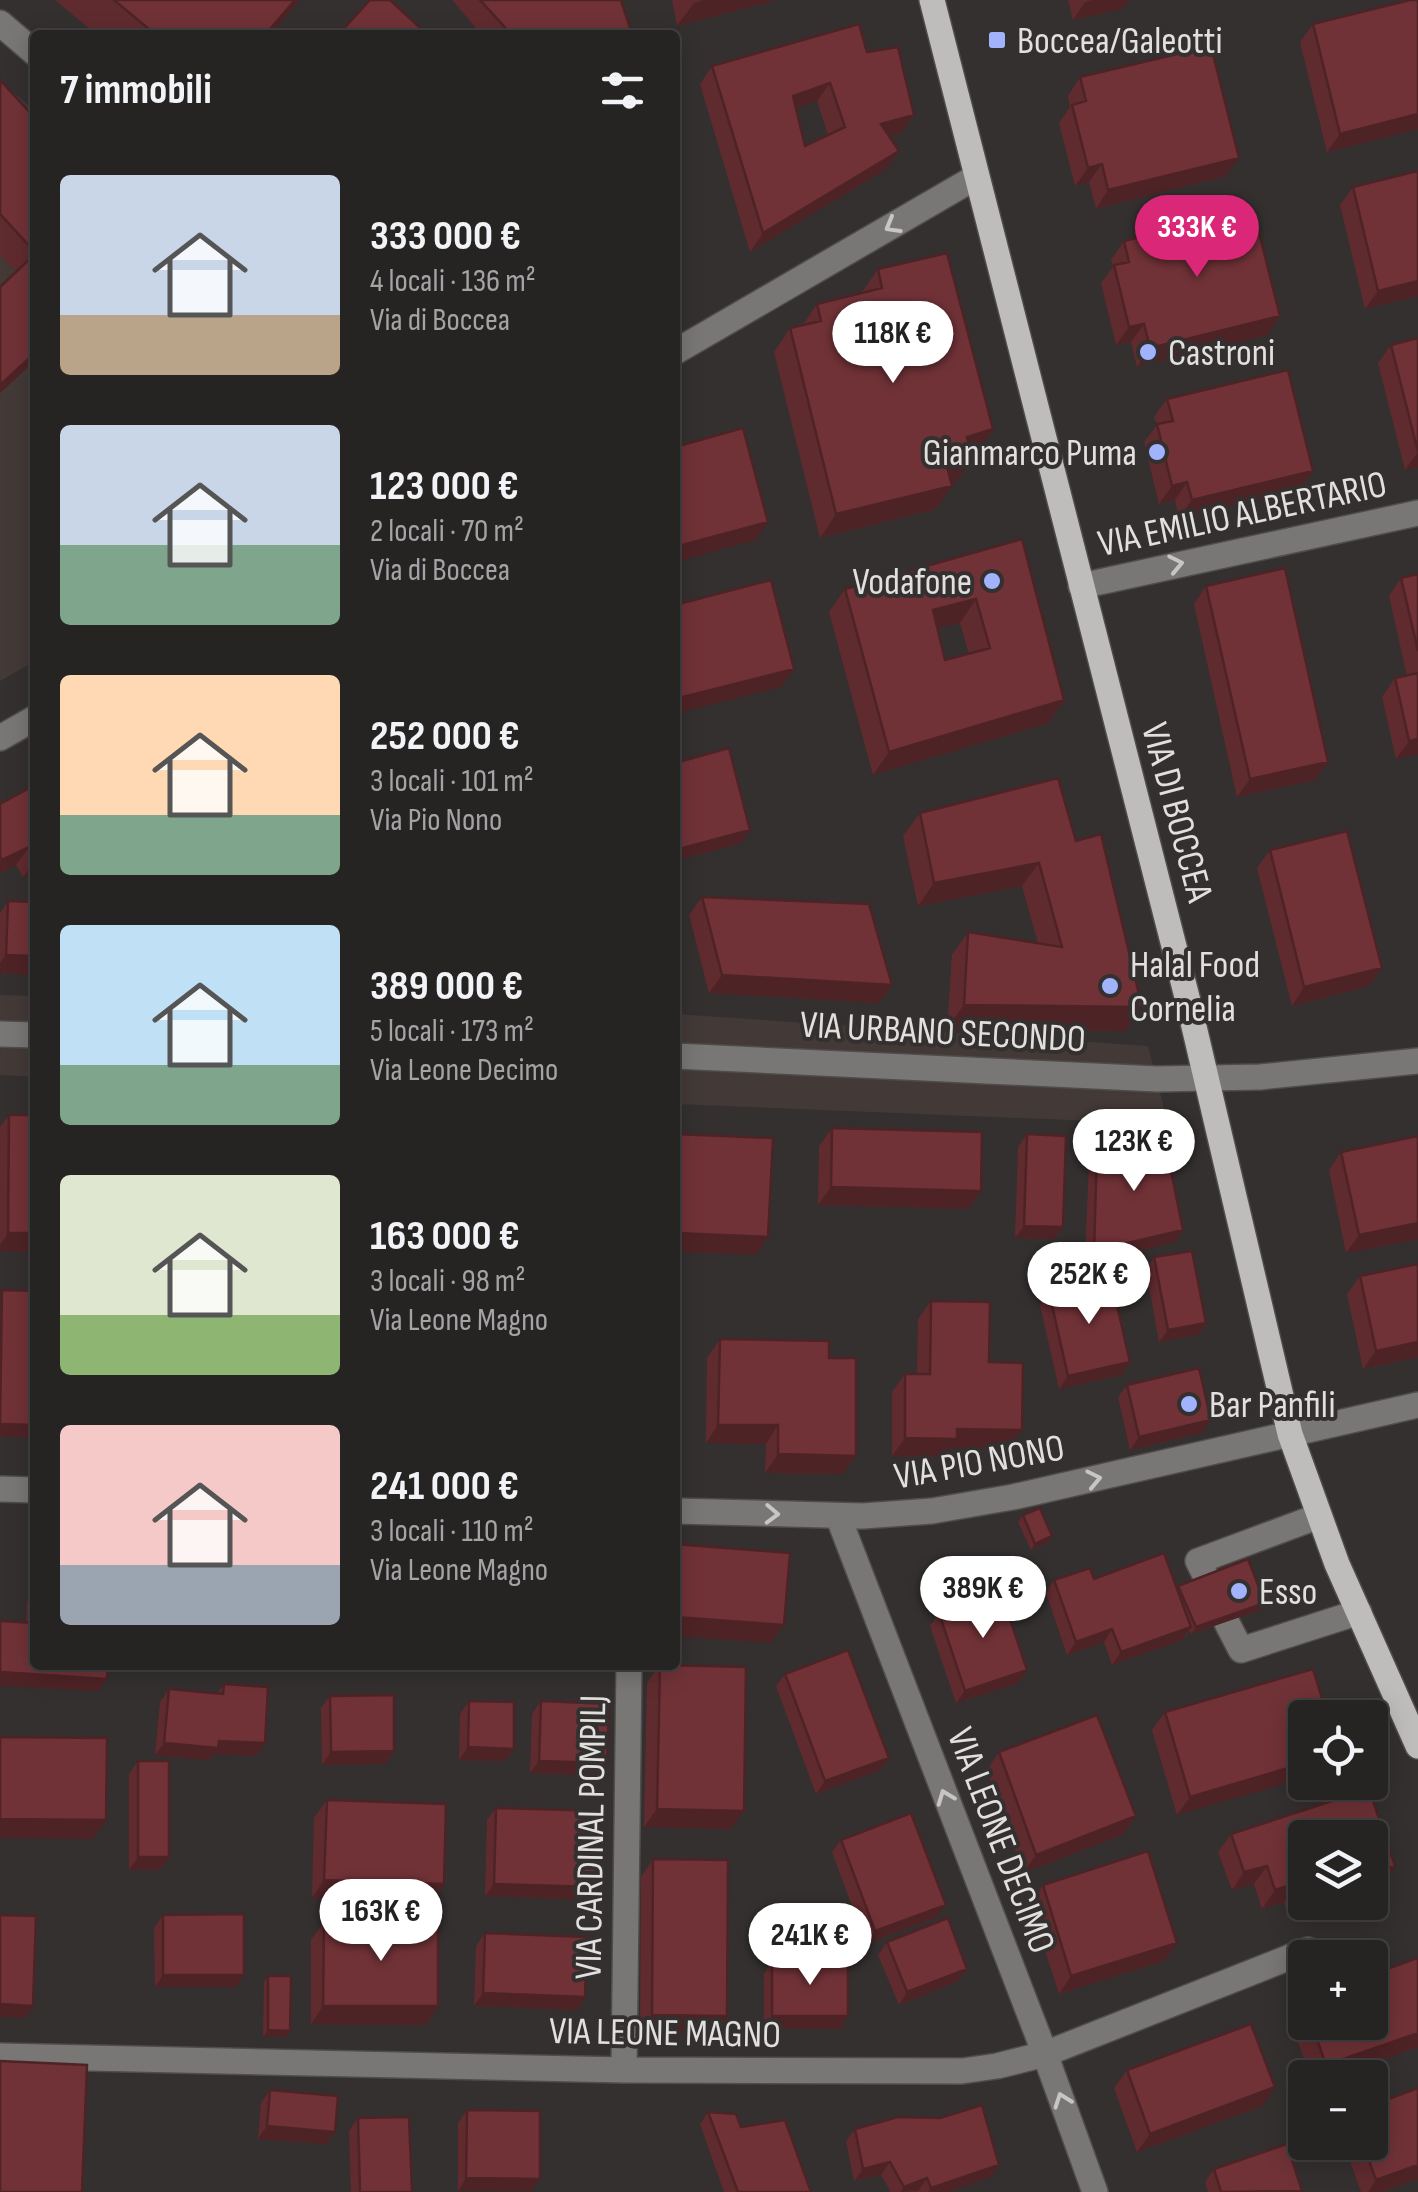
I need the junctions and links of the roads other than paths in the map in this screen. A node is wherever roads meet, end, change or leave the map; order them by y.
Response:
1 (932, 0) edge
2 (0, 23) edge
3 (30, 49) edge
4 (976, 177) junction
5 (680, 349) edge
6 (1418, 513) edge
7 (1081, 586) junction
8 (30, 721) edge
9 (0, 738) edge
10 (0, 1034) edge
11 (30, 1035) edge
12 (680, 1056) edge
13 (1418, 1061) edge
14 (1208, 1079) junction
15 (1418, 1405) edge
16 (1290, 1434) junction
17 (0, 1489) edge
18 (30, 1490) edge
19 (680, 1511) edge
20 (838, 1516) junction
21 (1318, 1516) junction
22 (1207, 1579) edge
23 (1359, 1612) junction
24 (1227, 1622) edge
25 (629, 1673) edge
26 (1418, 1746) edge
27 (1288, 1958) edge
28 (1046, 2054) junction
29 (0, 2056) edge
30 (624, 2070) junction
31 (1095, 2192) edge

1 - 4 main road, VIA DI BOCCEA
2 - 3 street
4 -> 5 street
4 - 7 main road, VIA DI BOCCEA
7 -> 6 street, VIA EMILIO ALBERTARIO
7 - 14 main road, VIA DI BOCCEA
8 - 9 street
10 - 11 street
12 - 14 street, VIA URBANO SECONDO
13 - 14 street, VIA URBANO SECONDO
14 - 16 main road, VIA DI BOCCEA
15 - 16 street, VIA PIO NONO
20 -> 16 street, VIA PIO NONO
16 - 21 main road, VIA DI BOCCEA
17 - 18 street
19 -> 20 street, VIA PIO NONO
28 -> 20 street, VIA LEONE DECIMO
21 - 22 street
21 - 23 main road, VIA DI BOCCEA
23 - 24 street
23 - 26 main road, VIA DI BOCCEA
25 - 30 street, VIA CARDINAL POMPILJ
27 - 28 street, VIA LEONE MAGNO
28 - 30 street, VIA LEONE MAGNO
31 -> 28 street, VIA LEONE DECIMO
29 - 30 street, VIA LEONE MAGNO

